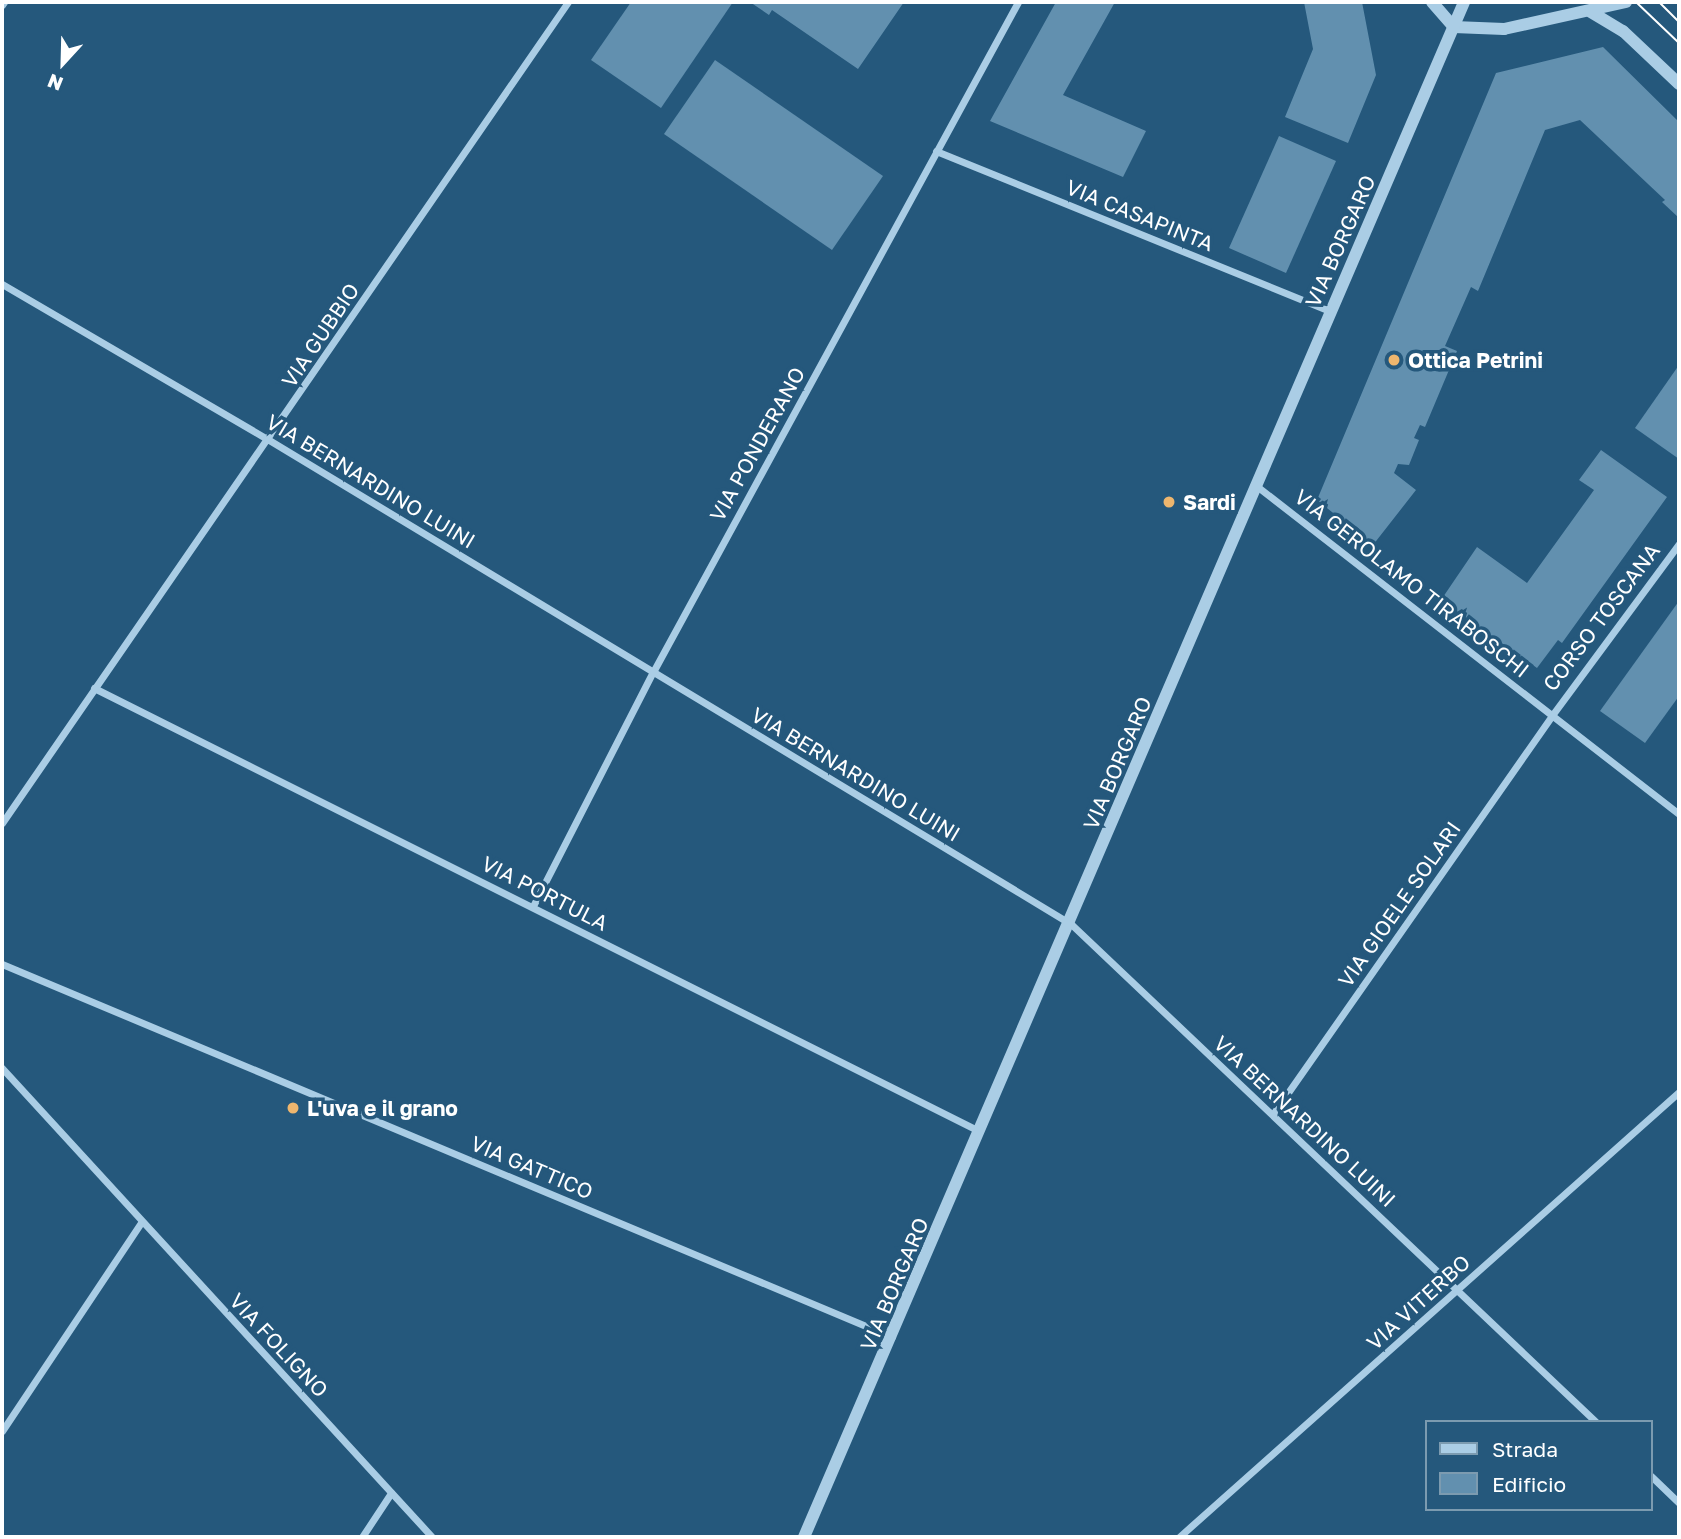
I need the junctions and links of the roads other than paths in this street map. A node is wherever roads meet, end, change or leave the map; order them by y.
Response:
1 (568, 2) edge
2 (1018, 2) edge
3 (1432, 2) edge
4 (1464, 2) edge
5 (1626, 2) edge
6 (1591, 12) junction
7 (1454, 27) junction
8 (1679, 84) edge
9 (936, 151) junction
10 (2, 284) edge
11 (1330, 311) junction
12 (270, 440) junction
13 (1254, 484) junction
14 (1679, 544) edge
15 (653, 672) junction
16 (94, 688) junction
17 (1553, 713) junction
18 (1679, 814) edge
19 (2, 823) edge
20 (533, 906) junction
21 (1071, 925) junction
22 (2, 964) edge
23 (2, 1068) edge
24 (1679, 1092) edge
25 (1273, 1114) junction
26 (979, 1132) junction
27 (142, 1221) junction
28 (1458, 1289) junction
29 (893, 1338) junction
30 (1593, 1420) edge
31 (2, 1431) edge
32 (1653, 1478) edge
33 (391, 1493) junction
34 (1679, 1503) edge
35 (362, 1537) edge
36 (432, 1537) edge
37 (804, 1537) edge
38 (1179, 1537) edge

1 - 12 street, VIA GUBBIO
2 - 9 street, VIA PONDERANO
3 - 7 street
4 - 7 street, VIA BORGARO
5 - 6 street
6 - 7 street
6 - 8 street
7 - 11 street, VIA BORGARO
9 - 11 street, VIA CASAPINTA
9 - 15 street, VIA PONDERANO
10 - 12 street, VIA BERNARDINO LUINI
11 - 13 street, VIA BORGARO
12 - 15 street, VIA BERNARDINO LUINI
12 - 16 street, VIA GUBBIO
13 - 17 street, VIA GEROLAMO TIRABOSCHI
13 - 21 street, VIA BORGARO
14 - 17 street, CORSO TOSCANA
15 - 20 street, VIA PONDERANO
15 - 21 street, VIA BERNARDINO LUINI
16 - 19 street, VIA GUBBIO
16 - 20 street, VIA PORTULA
17 - 18 street, VIA GEROLAMO TIRABOSCHI
17 - 25 street, VIA GIOELE SOLARI
20 - 26 street, VIA PORTULA
21 - 25 street, VIA BERNARDINO LUINI
21 - 26 street, VIA BORGARO
22 - 29 street, VIA GATTICO
23 - 27 street, VIA FOLIGNO
24 - 28 street, VIA VITERBO
25 - 28 street, VIA BERNARDINO LUINI
26 - 29 street, VIA BORGARO
27 - 31 street
27 - 33 street, VIA FOLIGNO
28 - 30 street, VIA BERNARDINO LUINI
28 - 38 street, VIA VITERBO
29 - 37 street, VIA BORGARO
32 - 34 street
33 - 35 street
33 - 36 street, VIA FOLIGNO

